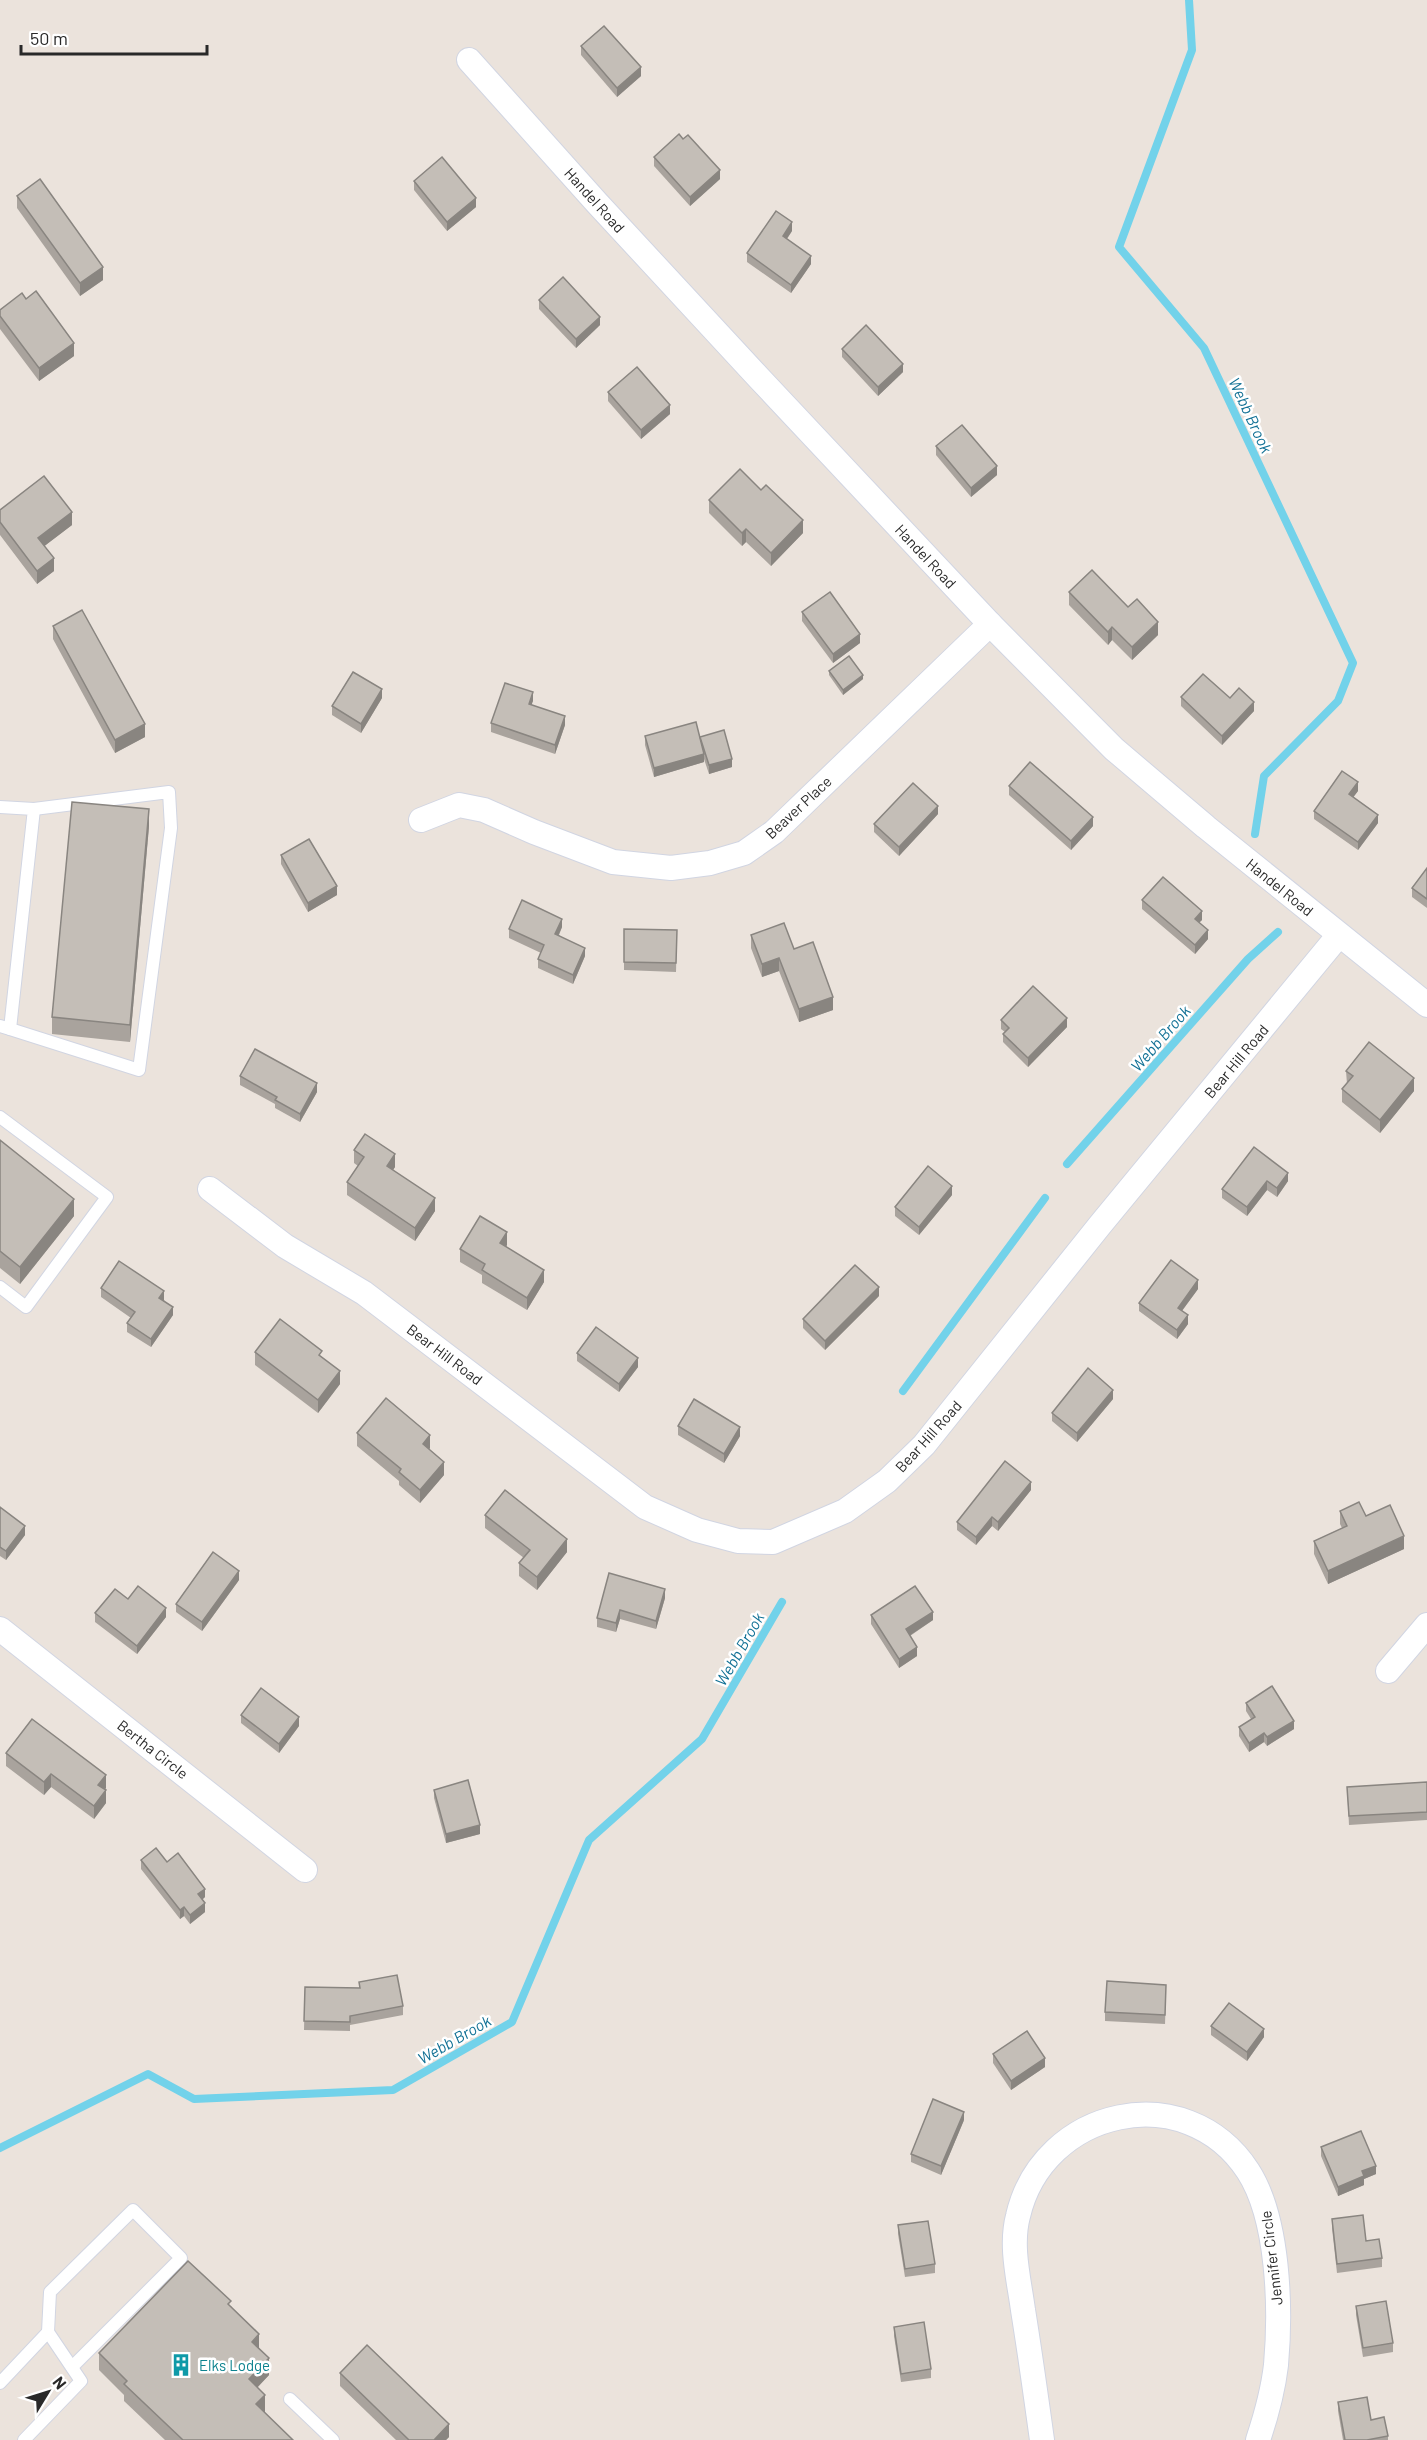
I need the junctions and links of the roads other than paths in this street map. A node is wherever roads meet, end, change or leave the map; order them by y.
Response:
1 (469, 60) dead end
2 (990, 624) junction
3 (0, 807) edge
4 (34, 809) junction
5 (421, 820) dead end
6 (1339, 936) junction
7 (1427, 1005) edge
8 (5, 1027) edge
9 (0, 1117) edge
10 (210, 1189) dead end
11 (0, 1287) edge
12 (1427, 1625) edge
13 (0, 1629) edge
14 (1388, 1671) dead end
15 (305, 1870) dead end
16 (48, 2332) junction
17 (72, 2367) junction
18 (0, 2383) edge
19 (290, 2399) dead end
20 (24, 2440) edge
21 (333, 2440) edge
22 (1042, 2440) edge
23 (1258, 2440) edge

1 - 2 street, Handel Road
2 - 5 street, Beaver Place
2 - 6 street, Handel Road
3 - 4 lane
4 - 8 lane
4 - 8 lane
6 - 7 street, Handel Road
6 - 10 street, Bear Hill Road
9 - 11 lane
12 - 14 street
13 - 15 street, Bertha Circle
16 - 17 lane
16 - 17 lane
16 - 18 lane
17 - 20 lane
19 - 21 lane
22 - 23 street, Jennifer Circle

